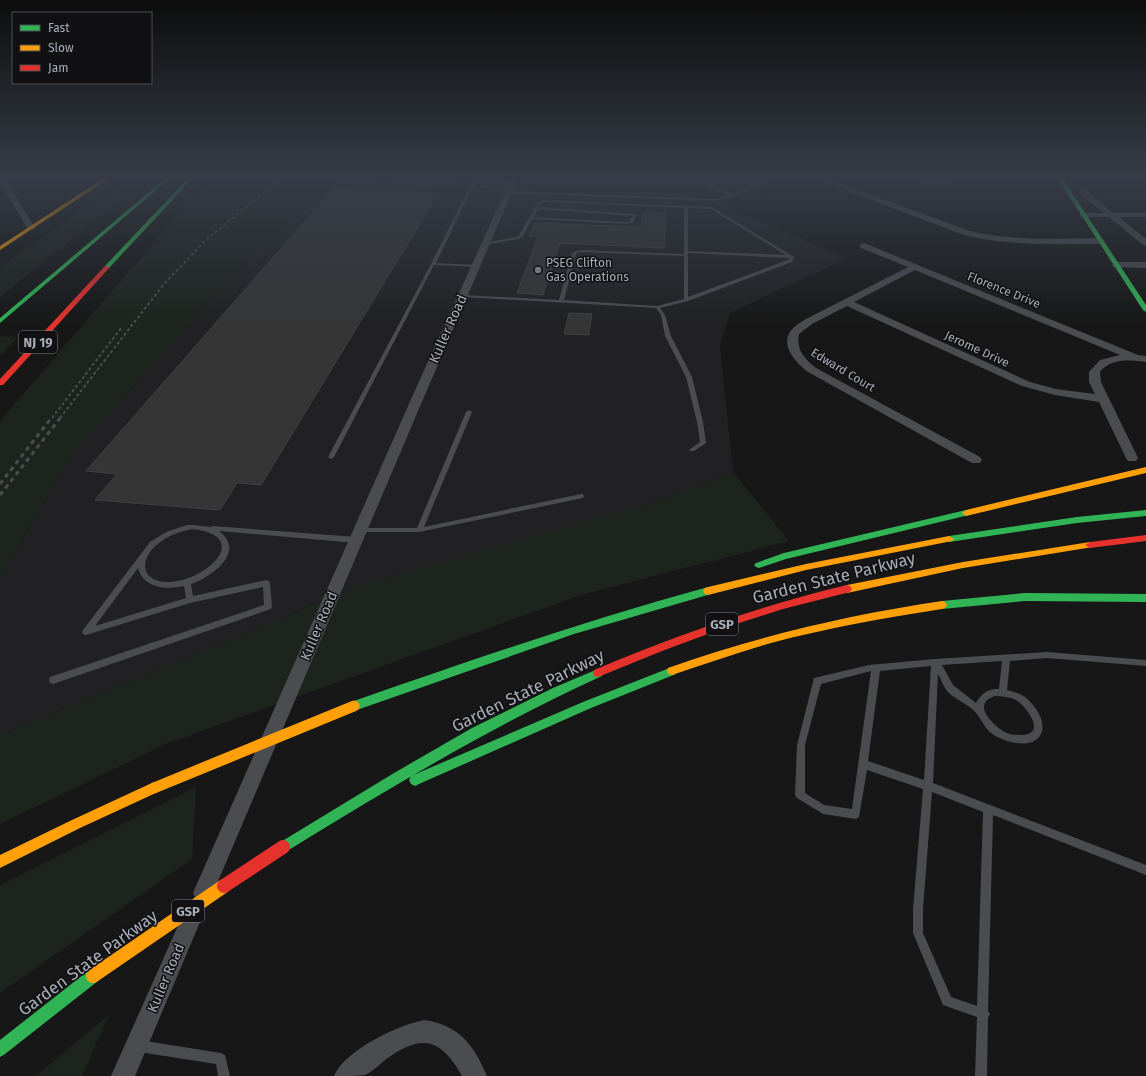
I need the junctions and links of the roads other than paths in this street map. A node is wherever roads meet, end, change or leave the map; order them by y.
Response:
1 (34, 226) edge
2 (111, 226) edge
3 (145, 226) edge
4 (451, 226) edge
5 (494, 226) edge
6 (526, 226) edge
7 (686, 226) edge
8 (742, 226) edge
9 (949, 226) edge
10 (1090, 226) edge
11 (1126, 226) edge
12 (31, 228) joint
13 (1100, 241) junction
14 (1146, 243) edge
15 (486, 244) junction
16 (88, 246) junction
17 (864, 246) dead end
18 (0, 248) edge
19 (686, 254) junction
20 (792, 257) junction
21 (433, 264) junction
22 (1116, 265) junction
23 (1146, 265) edge
24 (476, 266) junction
25 (915, 267) junction
26 (463, 296) junction
27 (686, 300) junction
28 (561, 302) junction
29 (846, 302) junction
30 (657, 307) junction
31 (1146, 310) edge
32 (0, 313) edge
33 (0, 321) edge
34 (1134, 357) junction
35 (1146, 359) edge
36 (2, 387) edge
37 (1103, 399) junction
38 (469, 412) dead end
39 (692, 450) dead end
40 (331, 457) dead end
41 (1132, 458) dead end
42 (976, 460) dead end
43 (1146, 470) edge
44 (580, 496) dead end
45 (1146, 513) edge
46 (205, 527) junction
47 (419, 530) junction
48 (359, 535) junction
49 (1146, 538) edge
50 (148, 549) junction
51 (747, 570) dead end
52 (725, 577) dead end
53 (187, 582) junction
54 (1146, 598) edge
55 (190, 600) junction
56 (607, 620) junction
57 (1006, 657) junction
58 (936, 662) junction
59 (1146, 663) edge
60 (876, 668) junction
61 (53, 680) dead end
62 (1003, 693) junction
63 (981, 712) junction
64 (863, 764) junction
65 (928, 786) junction
66 (988, 809) junction
67 (334, 816) junction
68 (0, 862) edge
69 (1146, 870) edge
70 (984, 1014) junction
71 (137, 1045) junction
72 (0, 1049) edge
73 (123, 1076) edge
74 (224, 1076) edge
75 (346, 1076) edge
76 (475, 1076) edge
77 (981, 1076) edge

1 - 12 main road
2 - 16 main road
3 - 36 main road, NJ 19
4 - 21 lane
5 - 15 street, Kuller Road
6 - 15 lane
7 - 19 lane
8 - 20 lane
9 - 13 street
10 - 13 main road
11 - 14 street
12 - 18 main road
13 - 22 main road
15 - 24 street, Kuller Road
16 - 32 main road
16 - 33 main road
17 - 25 street, Florence Drive
19 - 20 lane
19 - 27 lane
19 - 28 lane
20 - 27 lane
21 - 24 lane
21 - 40 lane
22 - 23 street
22 - 31 main road
24 - 26 street, Kuller Road
25 - 29 street, Edward Court
25 - 34 street, Florence Drive
26 - 28 lane
26 - 48 street, Kuller Road
27 - 30 lane
28 - 30 lane
29 - 37 street, Jerome Drive
29 - 42 street, Edward Court
30 - 39 lane
34 - 35 street
34 - 37 street
37 - 41 street
38 - 47 lane
43 - 51 main road
44 - 47 lane
45 - 56 main road, Garden State Parkway / GSP
46 - 48 lane
46 - 50 lane
46 - 53 lane
47 - 48 lane
48 - 71 street, Kuller Road
49 - 67 main road, Garden State Parkway / GSP
50 - 53 lane
50 - 55 lane
52 - 56 main road
53 - 55 lane
54 - 67 main road
55 - 61 lane
56 - 68 main road, Garden State Parkway / GSP, bridge
57 - 58 lane
57 - 59 lane
57 - 62 lane
58 - 60 lane
58 - 63 lane
58 - 65 lane
60 - 64 lane
60 - 64 lane
62 - 63 lane
62 - 63 lane
64 - 65 lane
65 - 66 lane
65 - 70 lane
66 - 69 lane
66 - 70 lane
67 - 72 main road, Garden State Parkway / GSP, bridge
70 - 77 lane
71 - 73 street, Kuller Road
71 - 74 lane
75 - 76 street

